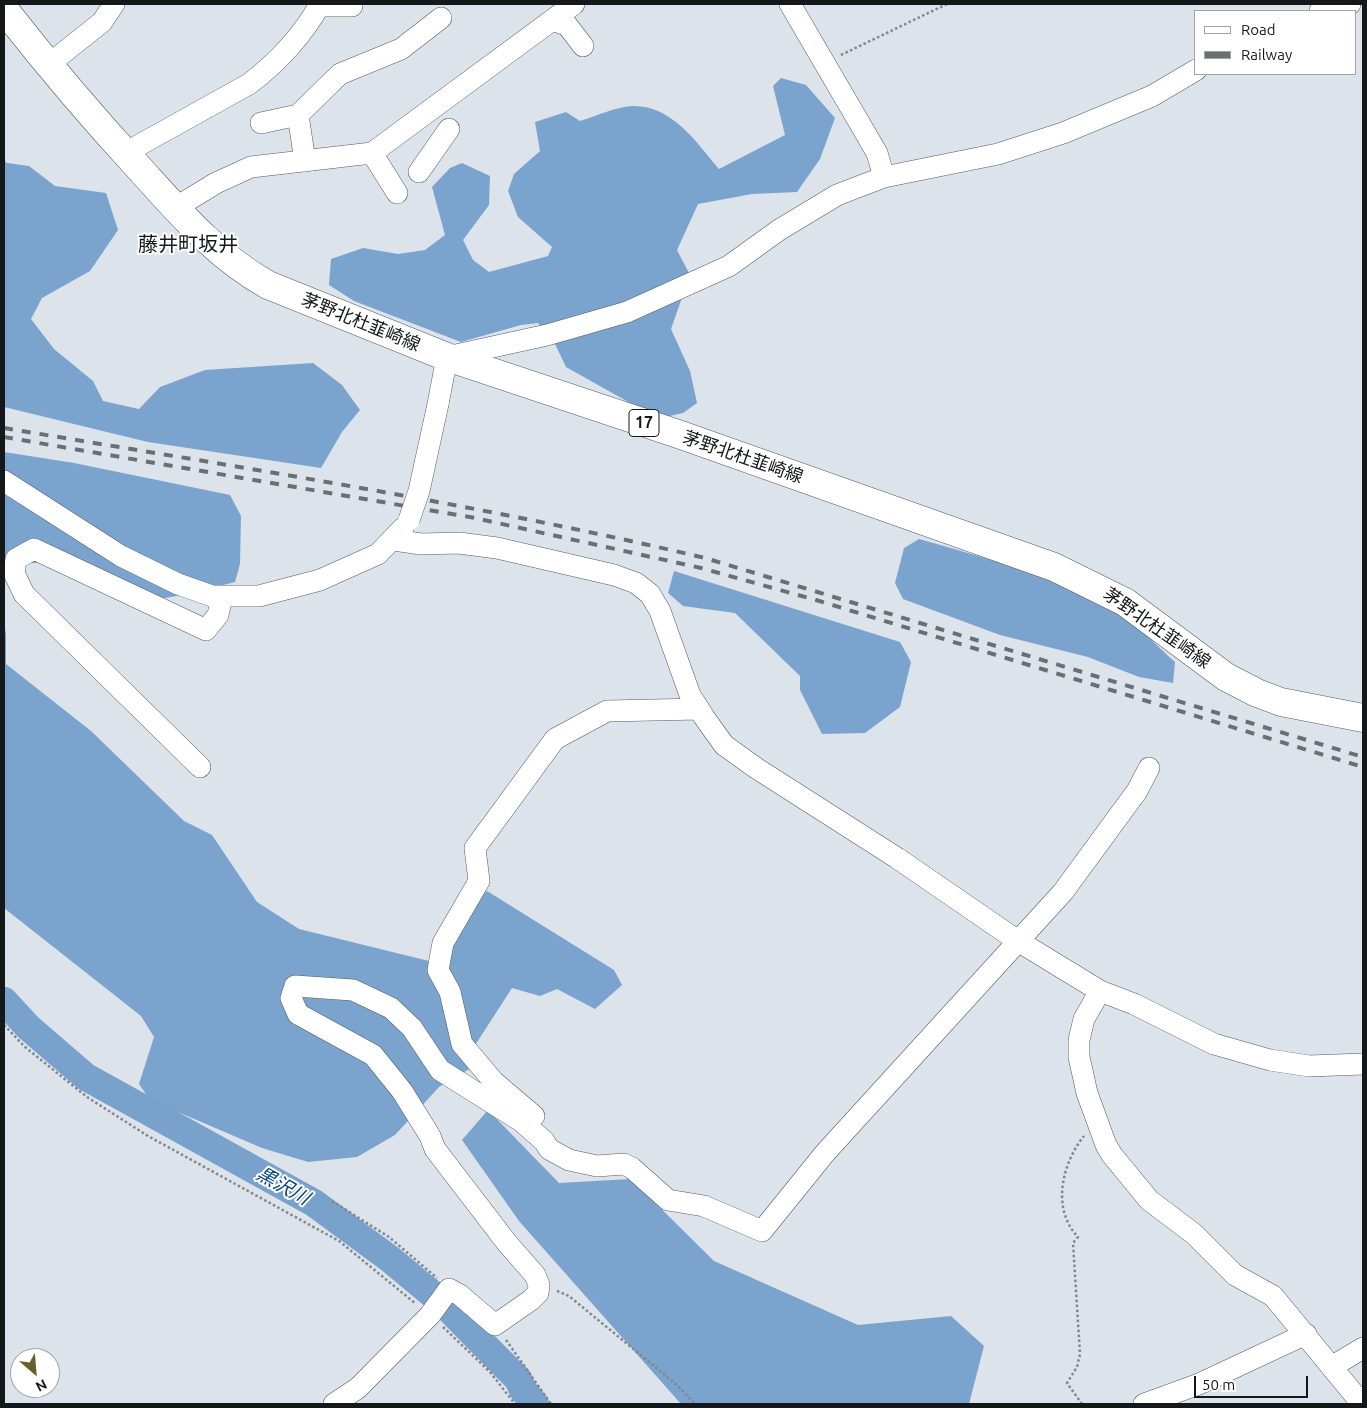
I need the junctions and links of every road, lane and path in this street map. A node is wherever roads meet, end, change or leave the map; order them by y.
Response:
1 (114, 4) edge
2 (574, 4) edge
3 (790, 4) edge
4 (947, 4) edge
5 (1350, 4) edge
6 (319, 5) edge
7 (352, 6) dead end
8 (4, 9) edge
9 (1324, 10) edge
10 (441, 18) dead end
11 (552, 20) junction
12 (583, 46) dead end
13 (826, 63) junction
14 (48, 65) junction
15 (1194, 71) edge
16 (432, 108) junction
17 (298, 115) junction
18 (261, 123) dead end
19 (372, 153) junction
20 (126, 154) junction
21 (305, 161) junction
22 (419, 172) dead end
23 (884, 176) junction
24 (397, 193) dead end
25 (175, 208) junction
26 (447, 357) junction
27 (4, 481) edge
28 (394, 540) junction
29 (222, 596) junction
30 (699, 709) junction
31 (1363, 718) edge
32 (200, 767) dead end
33 (1149, 768) dead end
34 (1018, 941) junction
35 (1100, 991) junction
36 (4, 1025) edge
37 (1363, 1064) edge
38 (1098, 1123) junction
39 (544, 1141) junction
40 (332, 1201) dead end
41 (539, 1285) junction
42 (440, 1303) junction
43 (495, 1325) junction
44 (1306, 1334) junction
45 (1363, 1348) edge
46 (1333, 1366) junction
47 (334, 1404) edge
48 (515, 1404) edge
49 (551, 1404) edge
50 (695, 1404) edge
51 (1082, 1404) edge
52 (1144, 1404) edge
53 (1362, 1404) edge

1 - 14 street
2 - 11 street
3 - 13 street
4 - 13 path
5 - 9 street
6 - 7 street
6 - 20 street
8 - 14 main road, 茅野北杜韮崎線 / 17
10 - 17 street
11 - 12 street
11 - 16 street
13 - 23 street
14 - 20 main road, 茅野北杜韮崎線 / 17
15 - 23 street
16 - 19 street
16 - 22 street
17 - 18 street
17 - 21 street
19 - 21 street
19 - 24 street
20 - 25 main road, 茅野北杜韮崎線 / 17
21 - 25 street
23 - 26 street
25 - 26 main road, 茅野北杜韮崎線 / 17
26 - 28 street, bridge
26 - 31 main road, 茅野北杜韮崎線 / 17
27 - 29 street
28 - 29 street
28 - 30 street
29 - 32 street
30 - 34 street
30 - 39 street
33 - 34 street
34 - 35 street
34 - 39 street
35 - 37 street
35 - 38 street
36 - 42 path
38 - 44 street
38 - 51 path
39 - 41 street
40 - 42 path
41 - 43 street
41 - 50 path
42 - 43 street
42 - 47 street
42 - 48 path
43 - 49 path
44 - 46 street
44 - 52 street
45 - 46 street
46 - 53 street

